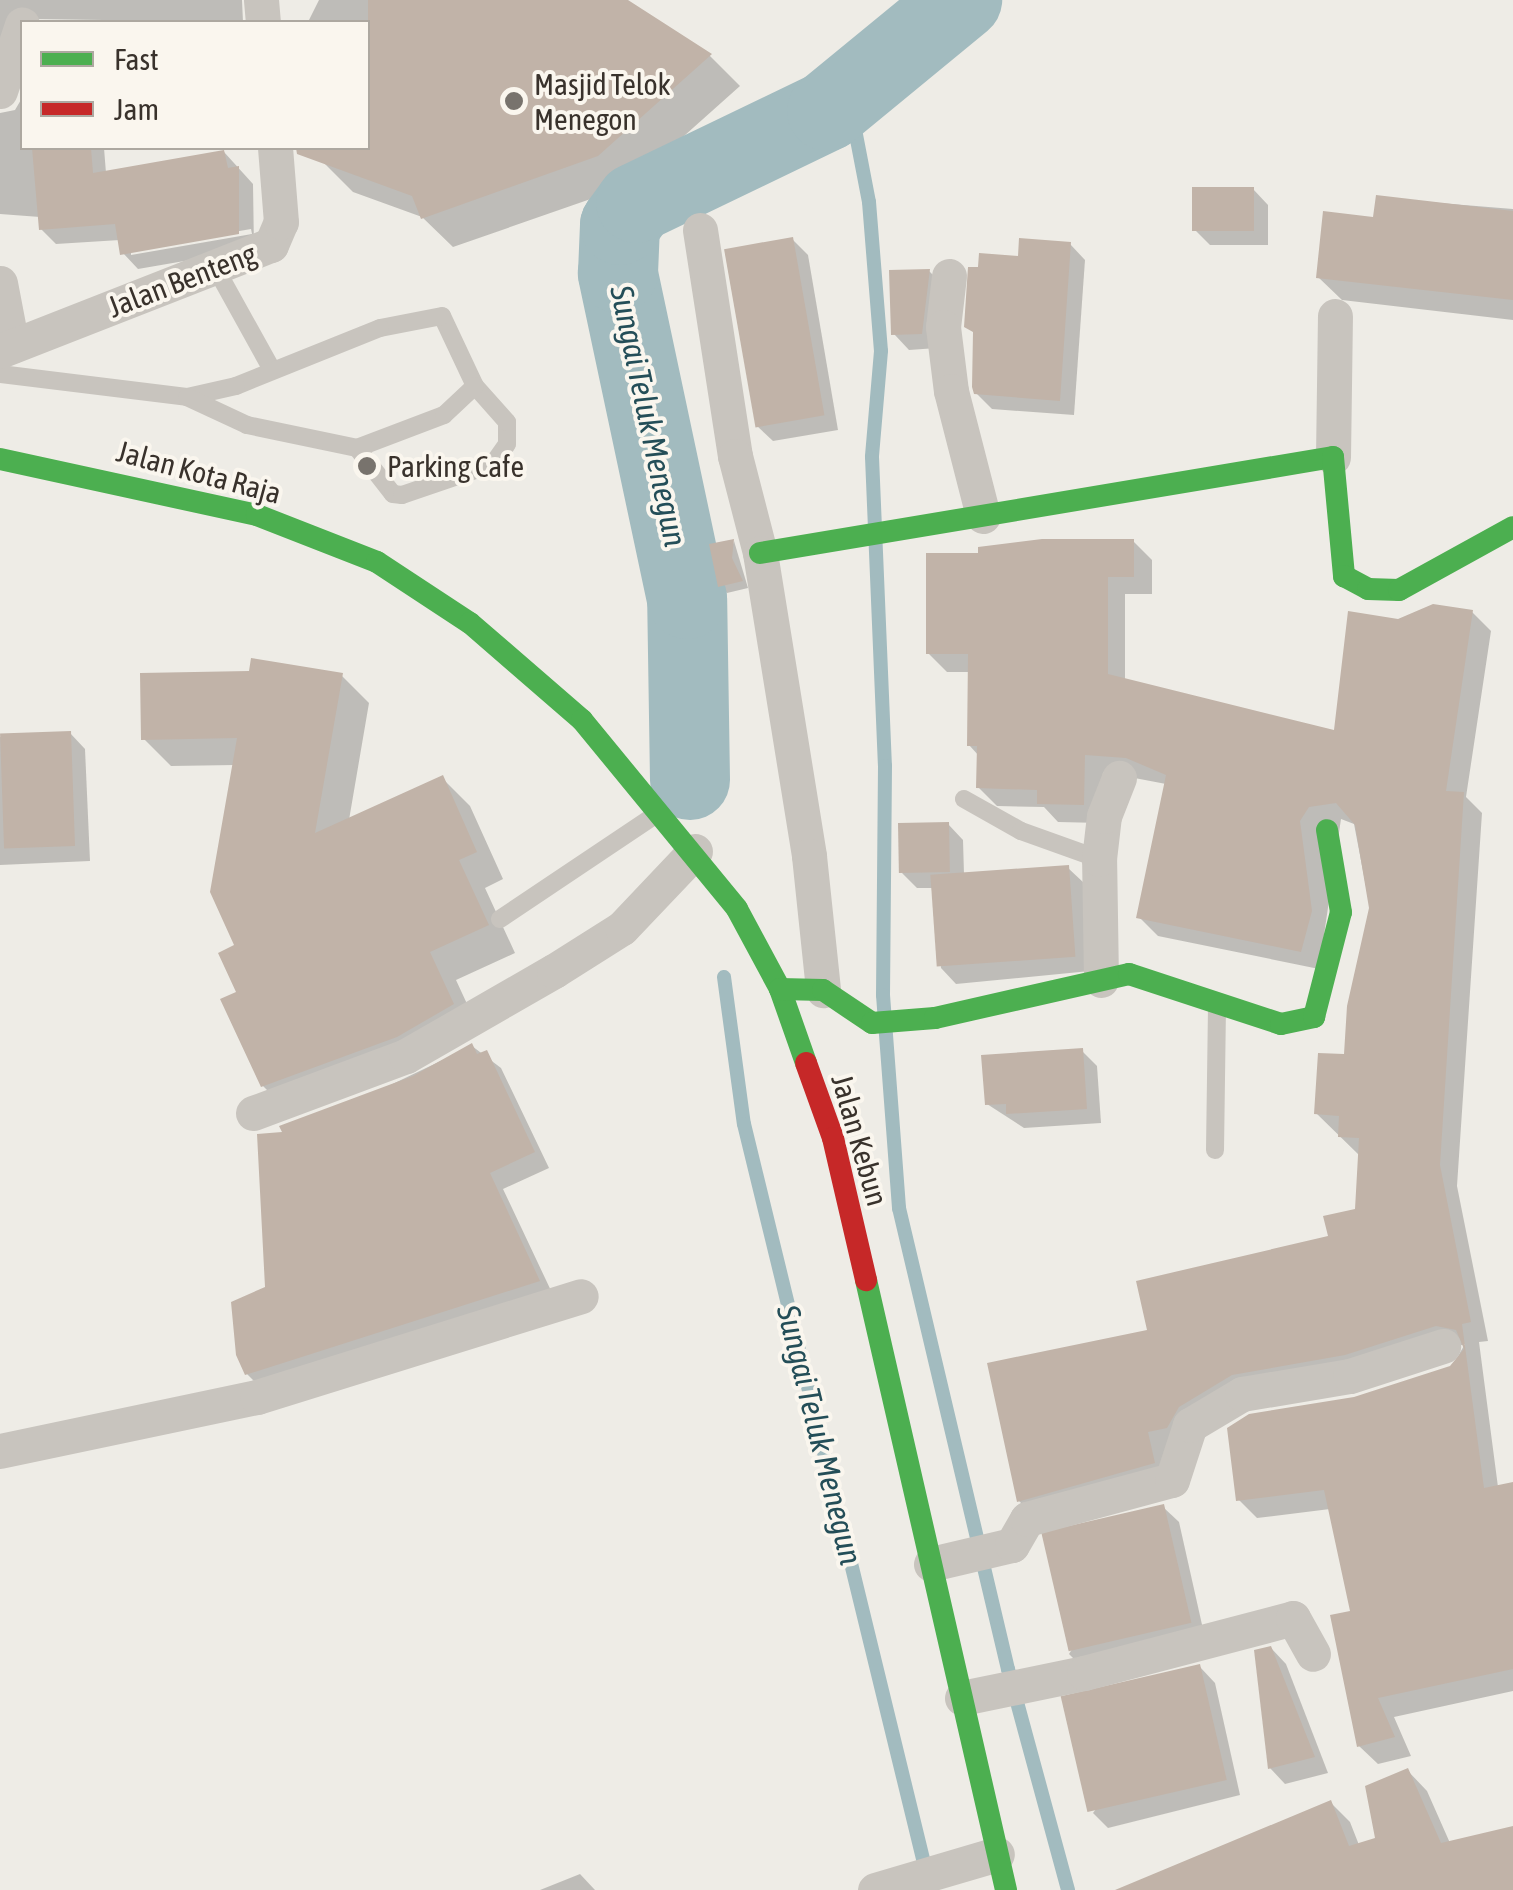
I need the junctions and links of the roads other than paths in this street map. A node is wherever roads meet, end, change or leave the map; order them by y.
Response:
1 (20, 33) edge
2 (0, 91) edge
3 (274, 150) edge
4 (700, 230) dead end
5 (215, 266) junction
6 (949, 276) dead end
7 (0, 283) edge
8 (1335, 316) dead end
9 (4, 357) edge
10 (272, 370) junction
11 (474, 386) junction
12 (187, 397) junction
13 (357, 448) junction
14 (1333, 457) junction
15 (0, 459) edge
16 (983, 516) junction
17 (1513, 527) edge
18 (760, 554) junction
19 (377, 562) joint
20 (1119, 778) dead end
21 (964, 799) dead end
22 (659, 813) junction
23 (1327, 830) dead end
24 (695, 851) junction
25 (1098, 859) junction
26 (500, 918) dead end
27 (1101, 980) junction
28 (780, 988) junction
29 (823, 990) junction
30 (1217, 1008) junction
31 (253, 1113) dead end
32 (1215, 1150) dead end
33 (581, 1296) dead end
34 (1443, 1346) dead end
35 (0, 1450) edge
36 (931, 1564) junction
37 (1313, 1654) dead end
38 (978, 1694) junction
39 (998, 1854) junction
40 (903, 1879) edge
41 (1006, 1890) edge

1 - 2 street
3 - 5 street, Jalan Benteng
4 - 18 street
5 - 9 street, Jalan Benteng
5 - 10 lane
6 - 16 street
7 - 9 street
8 - 14 street
9 - 12 lane
10 - 11 lane
10 - 12 lane
11 - 13 lane
11 - 13 lane
12 - 13 lane
14 - 16 main road
14 - 17 main road
15 - 19 main road, Jalan Kota Raja
16 - 18 main road
18 - 29 street
19 - 22 main road, Jalan Kebun
20 - 25 street
21 - 25 lane
22 - 24 main road, Jalan Kebun
22 - 26 lane
23 - 30 main road
24 - 28 main road, Jalan Kebun
24 - 31 street
25 - 27 street
27 - 29 main road
27 - 30 main road
28 - 29 main road
28 - 36 main road, Jalan Kebun
30 - 32 lane
33 - 35 street
34 - 36 street
36 - 38 main road, Jalan Kebun
37 - 38 street
38 - 39 main road, Jalan Kebun
39 - 40 street
39 - 41 main road, Jalan Kebun

